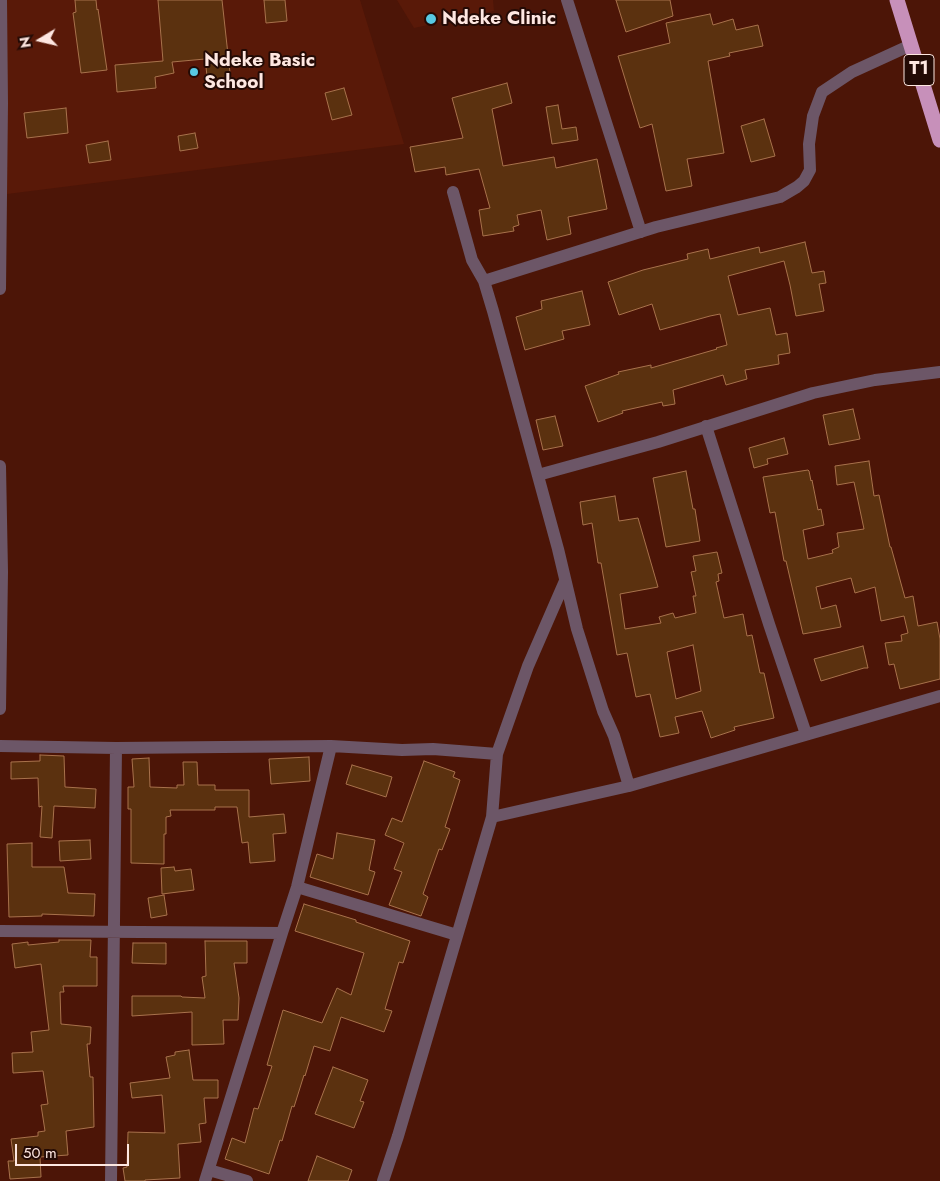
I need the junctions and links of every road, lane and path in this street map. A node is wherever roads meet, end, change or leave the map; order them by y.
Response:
1 (1, 0) edge
2 (567, 0) edge
3 (898, 0) edge
4 (911, 44) junction
5 (1, 103) edge
6 (940, 140) edge
7 (453, 192) dead end
8 (0, 217) edge
9 (641, 232) junction
10 (484, 281) junction
11 (0, 289) edge
12 (940, 372) edge
13 (706, 426) junction
14 (0, 466) edge
15 (538, 475) junction
16 (1, 572) edge
17 (565, 581) junction
18 (0, 695) edge
19 (940, 696) edge
20 (0, 709) edge
21 (806, 734) junction
22 (0, 746) edge
23 (331, 746) junction
24 (116, 748) junction
25 (497, 754) junction
26 (629, 786) junction
27 (492, 816) junction
28 (297, 887) junction
29 (0, 930) edge
30 (114, 932) junction
31 (282, 934) junction
32 (456, 935) junction
33 (207, 1176) edge
34 (385, 1180) edge
35 (112, 1181) edge
36 (247, 1181) edge

1 - 5 street
2 - 9 street
3 - 4 highway, T1
4 - 6 highway, T1
4 - 9 street
5 - 8 street
7 - 10 street
8 - 11 street
9 - 10 street
10 - 15 street
12 - 13 street
13 - 15 street
13 - 21 street
14 - 16 street
15 - 17 street
16 - 18 street
17 - 25 street
17 - 26 street
18 - 20 street
19 - 21 street
21 - 26 street
22 - 24 street
23 - 24 street
23 - 25 street
23 - 28 street
24 - 30 street
25 - 27 street
26 - 27 street
27 - 32 street
28 - 31 street
28 - 32 street
29 - 30 street
30 - 31 street
30 - 35 street
31 - 33 street
32 - 34 street
33 - 36 street

